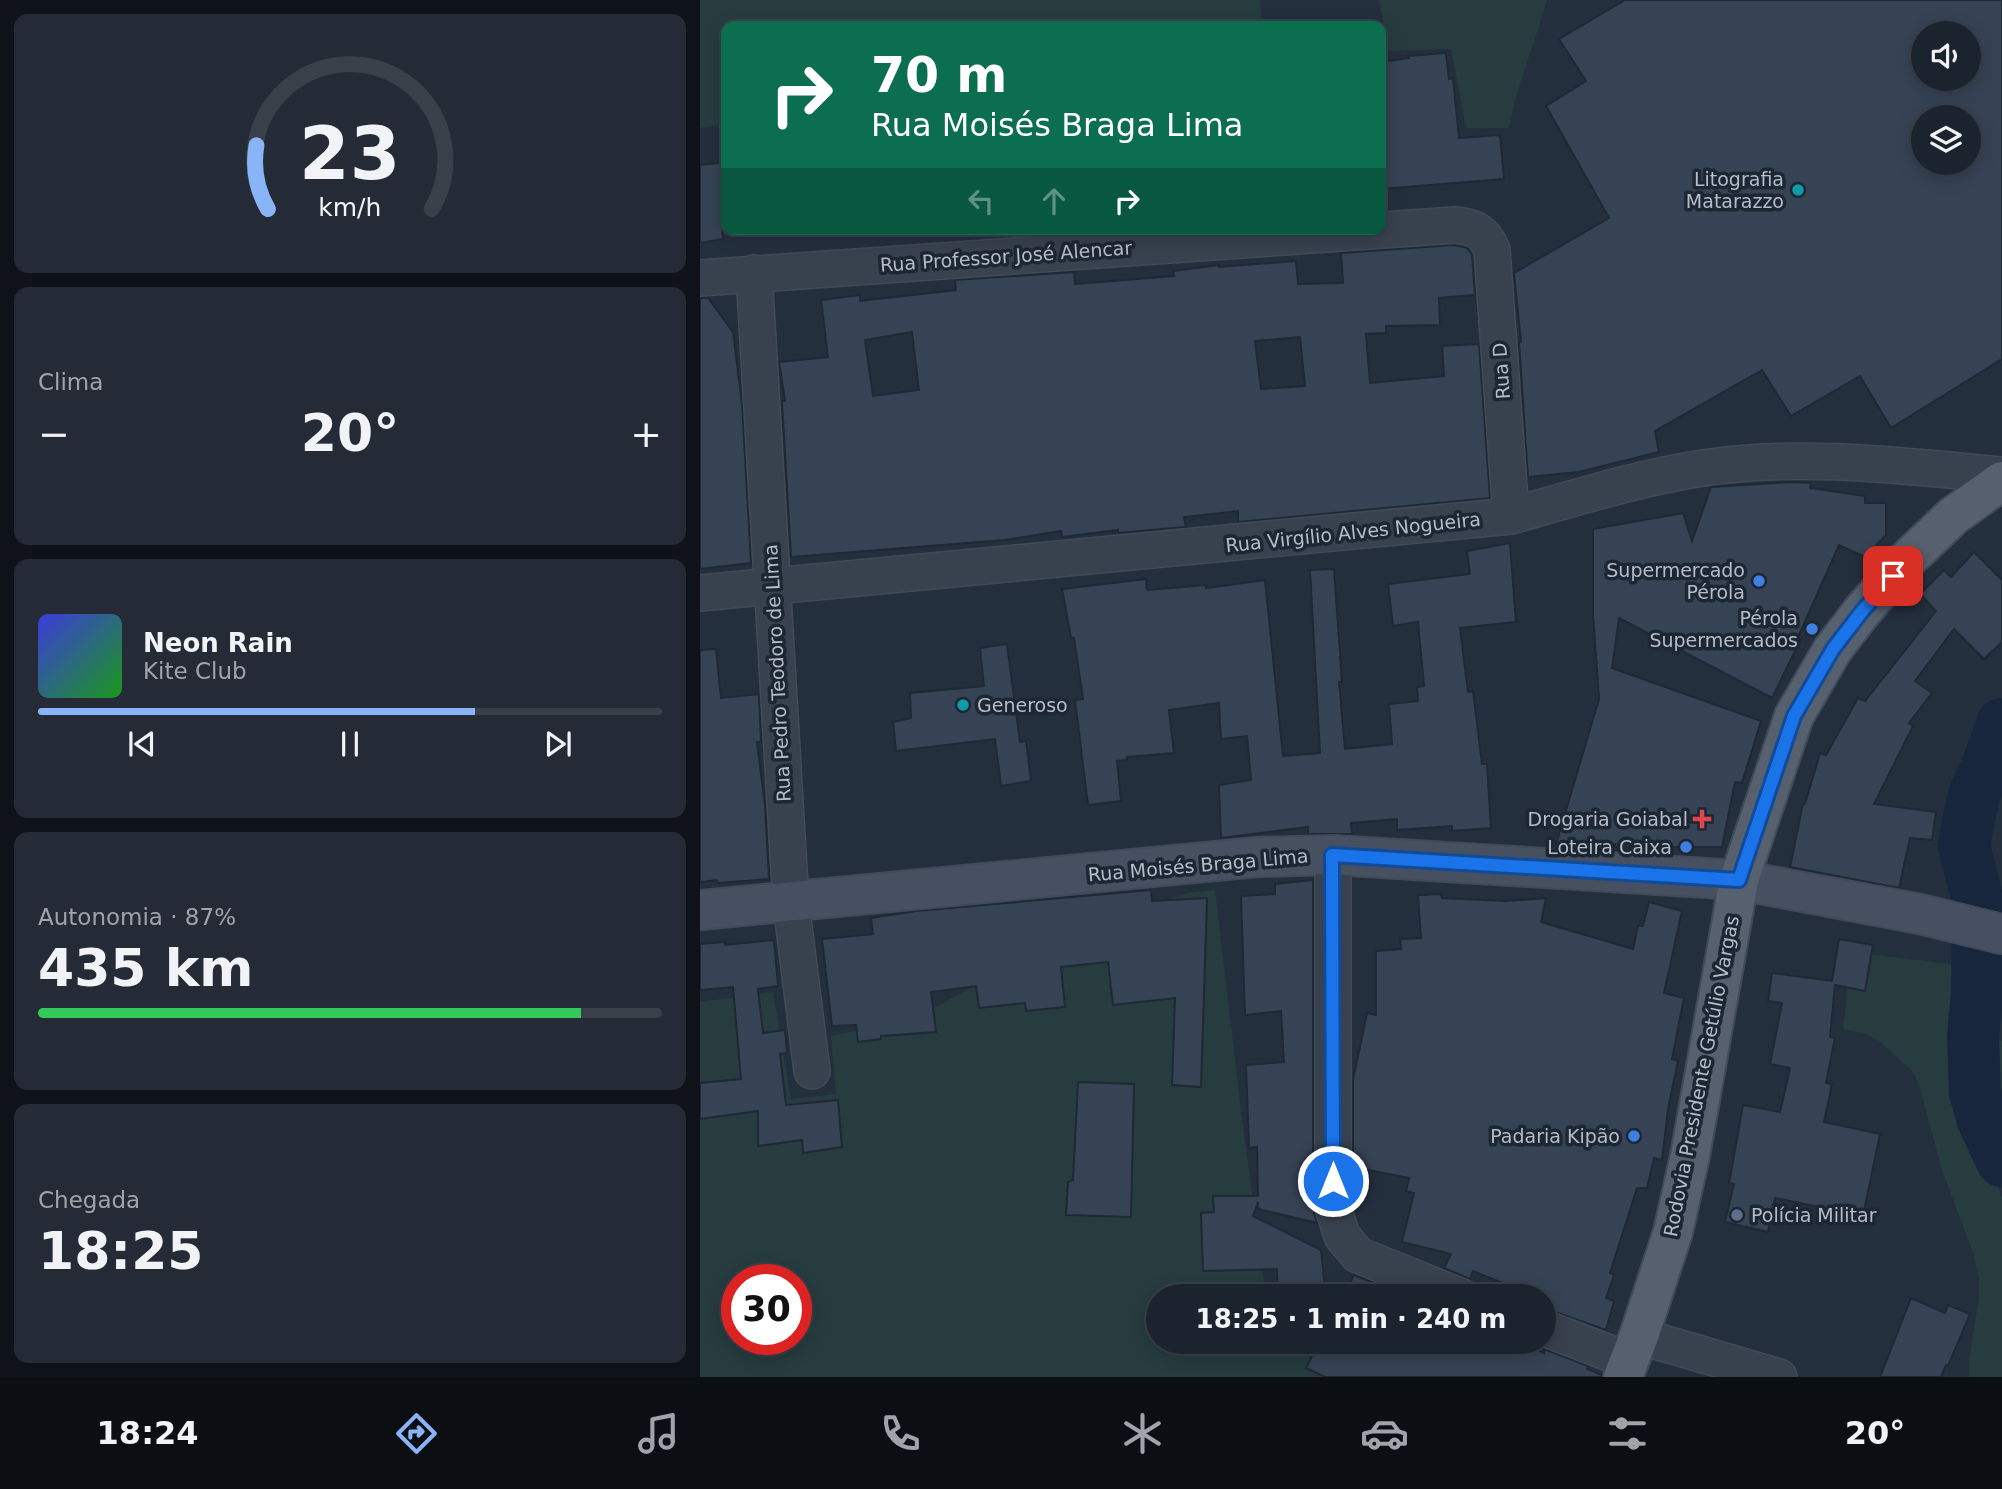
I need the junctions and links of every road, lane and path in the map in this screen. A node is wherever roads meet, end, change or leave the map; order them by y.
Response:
1 (1386, 230) edge
2 (1479, 230) joint
3 (1309, 235) edge
4 (754, 273) junction
5 (700, 278) edge
6 (2002, 475) edge
7 (2002, 481) edge
8 (1511, 516) junction
9 (771, 587) junction
10 (700, 593) edge
11 (1332, 855) junction
12 (1739, 880) junction
13 (791, 903) junction
14 (700, 910) edge
15 (2002, 934) edge
16 (812, 1071) dead end
17 (1430, 1284) edge
18 (1556, 1332) edge
19 (1631, 1358) edge
20 (1779, 1377) edge

1 - 2 street, Rua Professor José Alencar
2 - 8 street, Rua D
3 - 4 street, Rua Professor José Alencar
4 - 5 street, Rua Professor José Alencar
4 - 9 street, Rua Pedro Teodoro de Lima
6 - 8 street, Rua Virgílio Alves Nogueira
7 - 12 main road, Rodovia Presidente Getúlio Vargas
8 - 9 street, Rua Virgílio Alves Nogueira
9 - 10 street, Rua Virgílio Alves Nogueira
9 - 13 street, Rua Pedro Teodoro de Lima
11 - 12 street, Rua Moisés Braga Lima
11 - 13 street, Rua Moisés Braga Lima
11 - 17 street
12 - 15 street, Rua Moisés Braga Lima
12 - 19 main road, Rodovia Presidente Getúlio Vargas
13 - 14 street, Rua Moisés Braga Lima
13 - 16 street, Rua Pedro Teodoro de Lima
18 - 19 street
19 - 20 street

